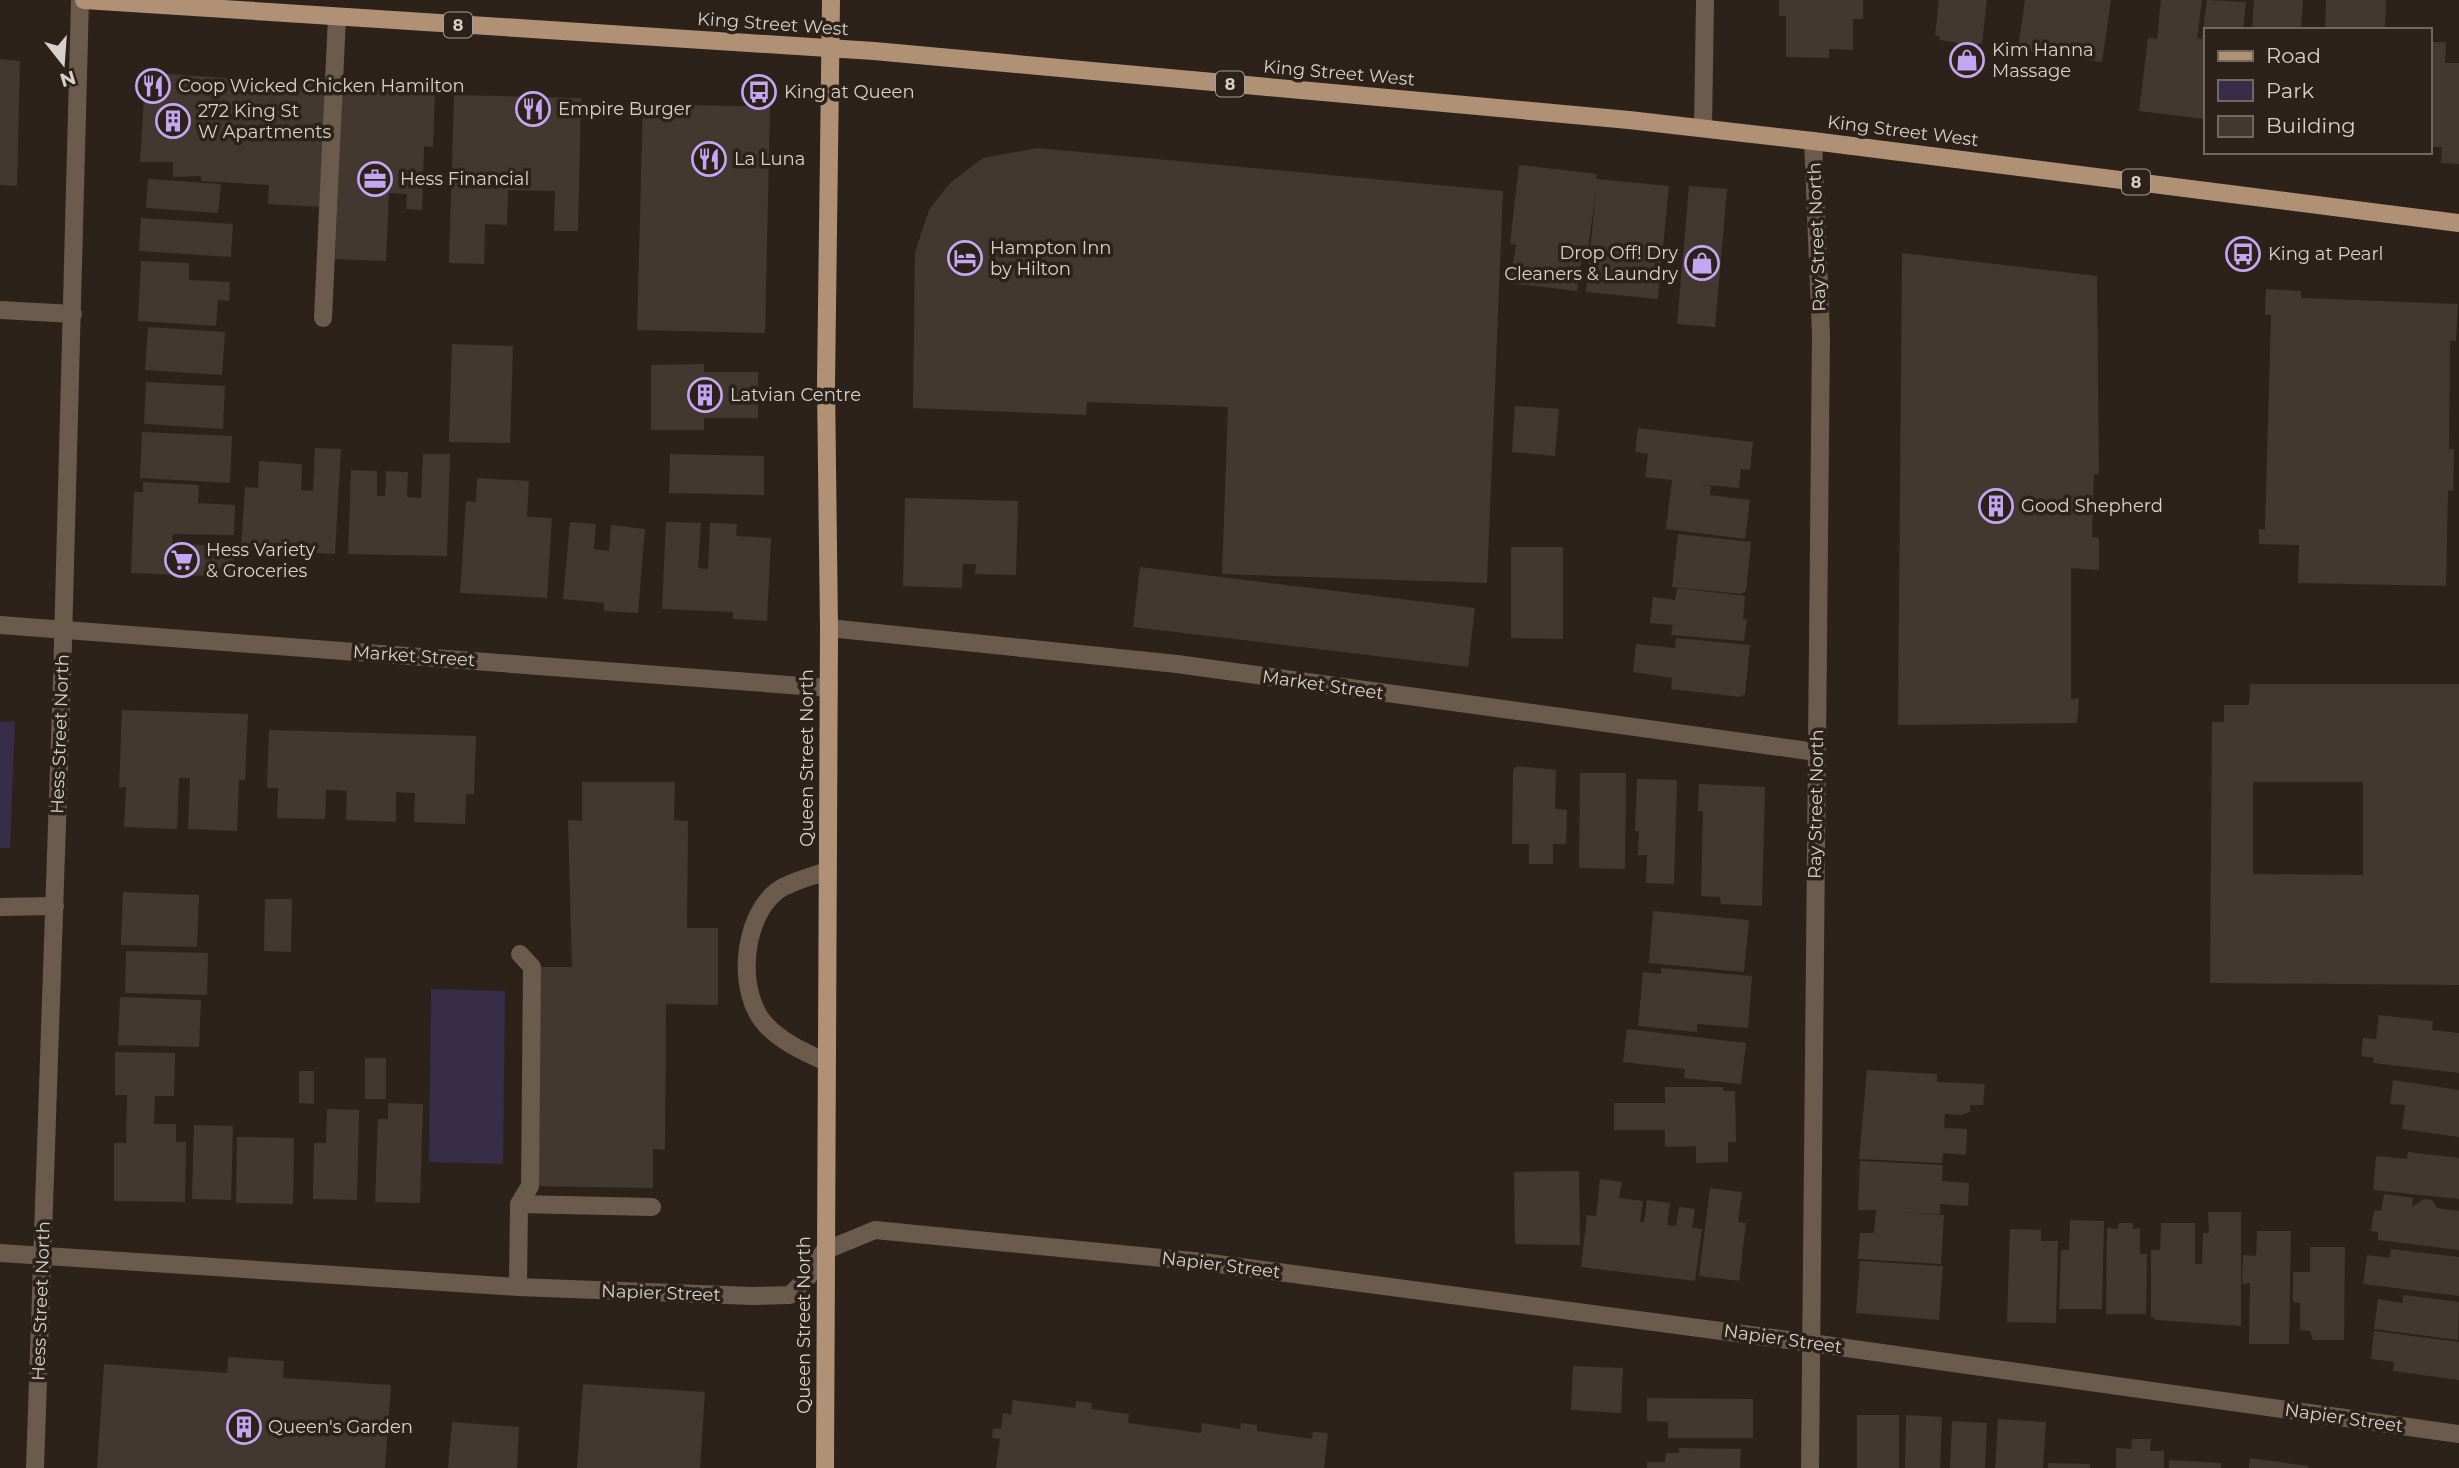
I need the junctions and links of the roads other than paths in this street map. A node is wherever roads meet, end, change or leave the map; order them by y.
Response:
1 (82, 0) edge
2 (831, 0) edge
3 (1705, 0) edge
4 (337, 17) junction
5 (831, 48) junction
6 (1703, 128) junction
7 (1813, 141) junction
8 (2459, 223) edge
9 (0, 310) edge
10 (73, 314) junction
11 (323, 318) dead end
12 (0, 625) edge
13 (829, 628) junction
14 (64, 629) junction
15 (828, 688) junction
16 (1816, 752) junction
17 (827, 871) junction
18 (55, 906) junction
19 (0, 907) edge
20 (520, 954) dead end
21 (826, 1062) junction
22 (519, 1204) junction
23 (652, 1207) dead end
24 (824, 1251) junction
25 (0, 1252) edge
26 (44, 1255) junction
27 (518, 1287) junction
28 (1811, 1343) junction
29 (2459, 1434) edge
30 (35, 1468) edge
31 (825, 1468) edge
32 (1810, 1468) edge

1 - 4 main road, King Street West / 8
1 - 10 street, Hess Street North
2 - 5 main road, Queen Street North
3 - 6 street
4 - 5 main road, King Street West / 8
4 - 11 street
5 - 6 main road, King Street West / 8
5 - 13 main road, Queen Street North
6 - 7 main road, King Street West / 8
7 - 8 main road, King Street West / 8
7 - 16 street, Ray Street North
9 - 10 street
10 - 14 street, Hess Street North
12 - 14 street, Market Street
13 - 15 main road, Queen Street North
13 - 16 street, Market Street
14 - 15 street, Market Street
14 - 18 street, Hess Street North
15 - 17 main road, Queen Street North
16 - 28 street, Ray Street North
17 - 21 main road, Queen Street North
17 - 21 street
18 - 19 street
18 - 26 street, Hess Street North
20 - 22 street
21 - 24 main road, Queen Street North
22 - 23 street
22 - 27 street
24 - 27 street, Napier Street
24 - 28 street, Napier Street
24 - 31 main road, Queen Street North
25 - 26 street, Napier Street
26 - 27 street, Napier Street
26 - 30 street, Hess Street North
28 - 29 street, Napier Street
28 - 32 street, Ray Street North

